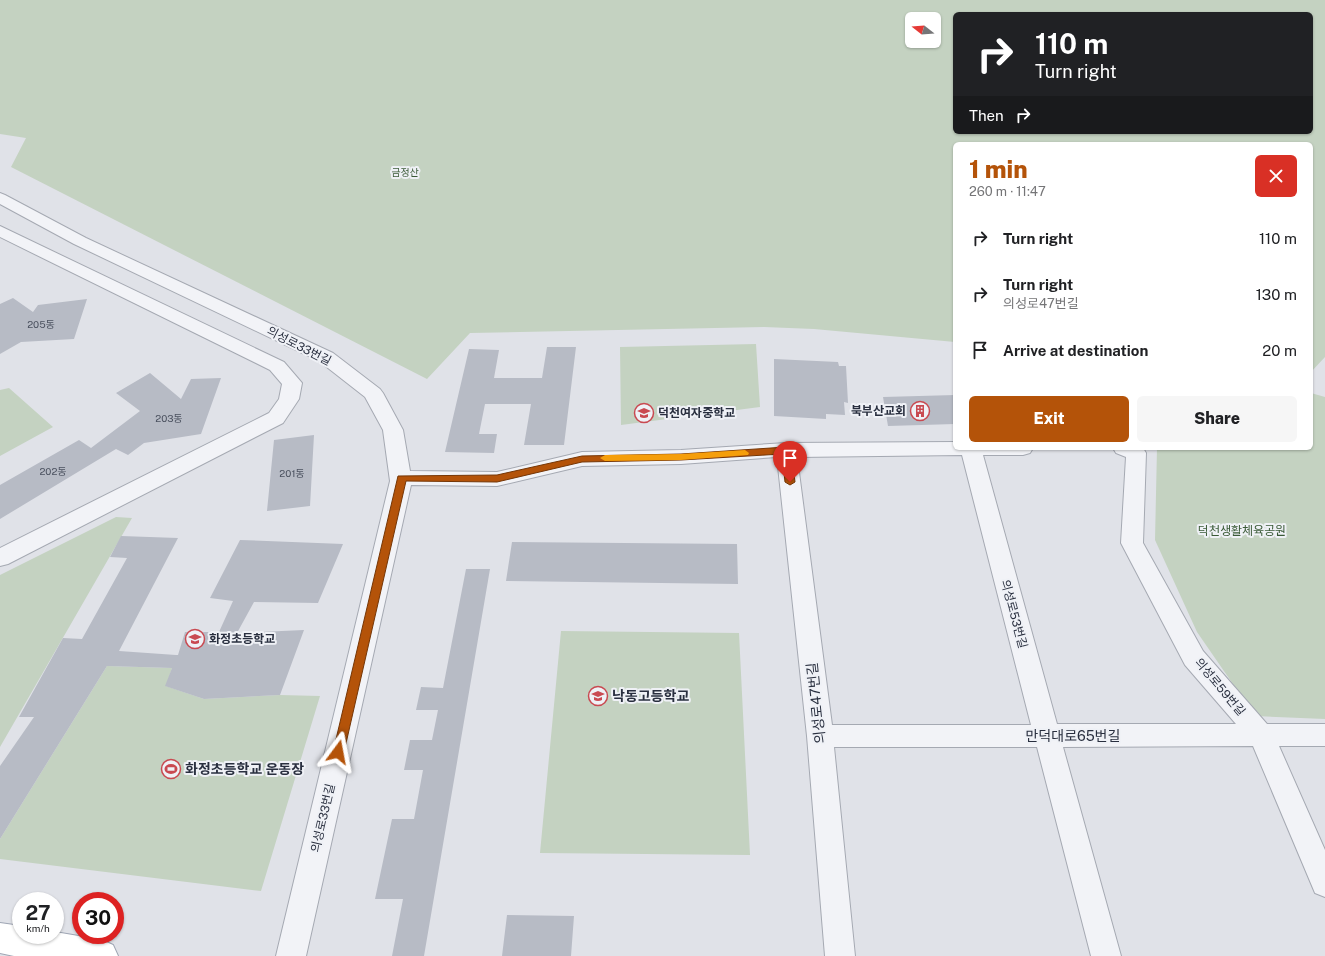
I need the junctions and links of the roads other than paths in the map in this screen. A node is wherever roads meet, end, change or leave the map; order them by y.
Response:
1 (0, 198) edge
2 (0, 231) edge
3 (786, 450) junction
4 (971, 450) joint
5 (1128, 450) edge
6 (401, 478) junction
7 (0, 558) edge
8 (1261, 735) junction
9 (1325, 735) edge
10 (820, 736) junction
11 (1046, 736) junction
12 (1325, 883) edge
13 (0, 938) edge
14 (102, 956) edge
15 (291, 956) edge
16 (840, 956) edge
17 (1106, 956) edge

1 - 6 street, 의성로33번길
2 - 7 street
3 - 4 street
3 - 6 street
3 - 10 street, 의성로47번길
4 - 11 street, 의성로53번길
5 - 8 street, 의성로59번길
6 - 15 street, 의성로33번길
8 - 9 street, 만덕대로65번길
8 - 11 street, 만덕대로65번길
8 - 12 street, 의성로59번길
10 - 11 street, 만덕대로65번길
10 - 16 street, 의성로47번길
11 - 17 street, 의성로53번길
13 - 14 main road

